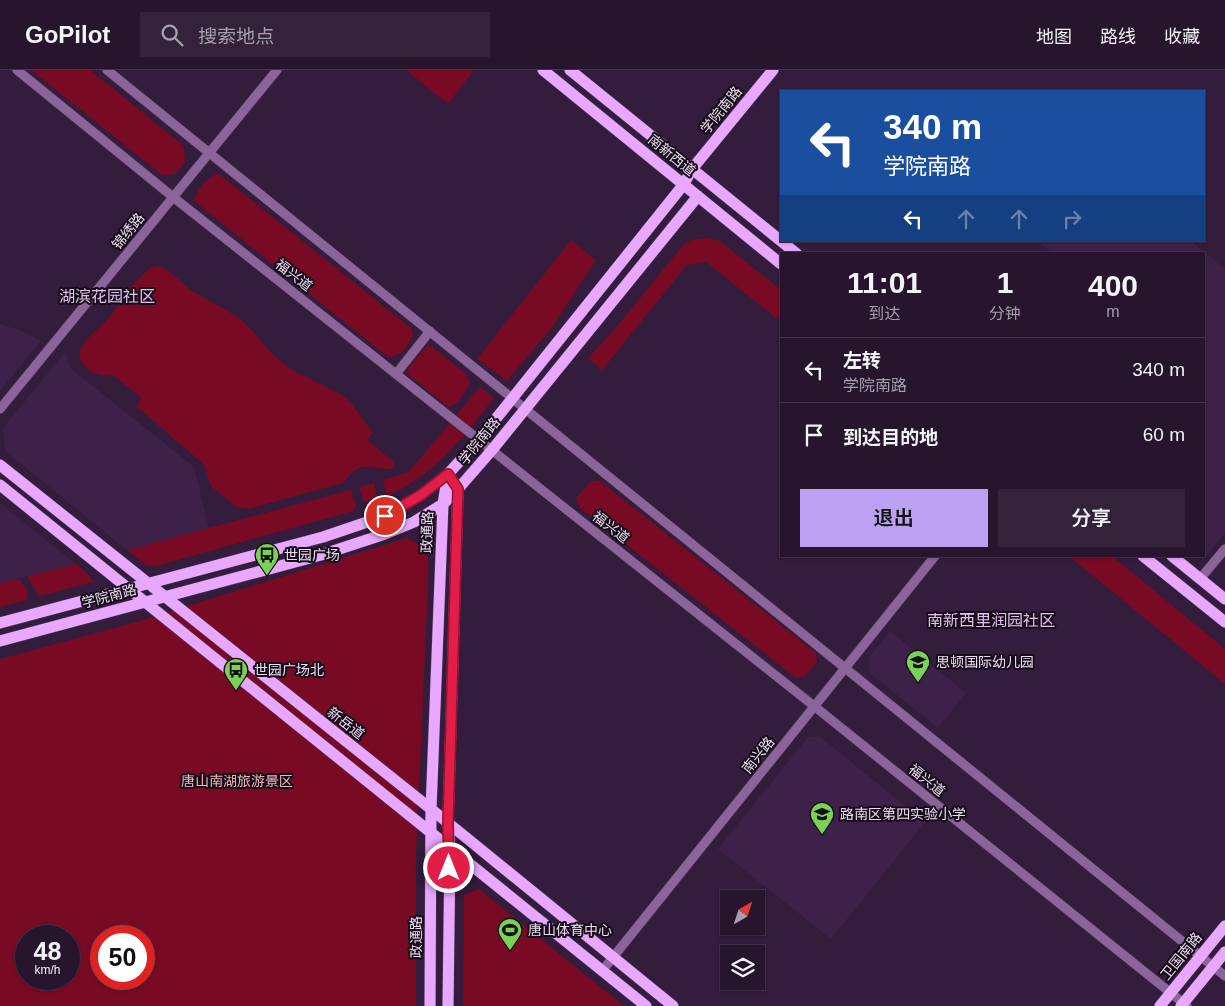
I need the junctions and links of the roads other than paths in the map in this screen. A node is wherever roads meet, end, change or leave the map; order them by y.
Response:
1 (17, 70) edge
2 (107, 70) edge
3 (277, 70) edge
4 (543, 70) edge
5 (570, 70) edge
6 (774, 70) edge
7 (209, 153) junction
8 (692, 169) junction
9 (684, 184) junction
10 (698, 196) junction
11 (173, 197) junction
12 (780, 240) edge
13 (782, 242) edge
14 (795, 252) edge
15 (780, 263) edge
16 (430, 331) junction
17 (396, 374) junction
18 (513, 398) junction
19 (525, 408) junction
20 (0, 409) edge
21 (479, 440) junction
22 (492, 450) junction
23 (0, 465) edge
24 (448, 474) junction
25 (0, 485) edge
26 (458, 489) junction
27 (443, 504) junction
28 (1225, 549) edge
29 (934, 557) edge
30 (1144, 557) edge
31 (1173, 557) edge
32 (1200, 579) junction
33 (148, 583) junction
34 (128, 589) junction
35 (165, 597) junction
36 (1225, 599) edge
37 (145, 602) junction
38 (1225, 622) edge
39 (0, 623) edge
40 (0, 641) edge
41 (846, 667) junction
42 (814, 706) junction
43 (431, 809) junction
44 (448, 824) junction
45 (431, 831) junction
46 (450, 848) junction
47 (1225, 926) edge
48 (1225, 952) edge
49 (1200, 956) junction
50 (613, 957) junction
51 (1213, 967) junction
52 (602, 971) junction
53 (1225, 976) edge
54 (1171, 993) junction
55 (1184, 1005) edge
56 (430, 1006) edge
57 (448, 1006) edge
58 (646, 1006) edge
59 (673, 1006) edge
60 (1160, 1006) edge

1 - 11 street, 福兴道
2 - 7 street
3 - 7 street, 锦绣路
4 - 9 main road, 南新西道
5 - 8 main road, 南新西道
6 - 8 main road, 学院南路
7 - 11 street, 锦绣路
7 - 16 street
8 - 9 main road, 学院南路
8 - 10 main road
8 - 12 main road, 南新西道
9 - 10 main road, 南新西道
9 - 18 main road, 学院南路
10 - 15 main road, 南新西道
10 - 19 main road, 学院南路
11 - 17 street, 福兴道
11 - 20 street, 锦绣路
13 - 14 main road, 南新西道
16 - 17 street
16 - 18 street
17 - 21 street, 福兴道
18 - 19 street
18 - 21 main road, 学院南路
19 - 22 main road, 学院南路
19 - 41 street
21 - 22 street, 福兴道
21 - 24 main road, 学院南路
22 - 26 main road, 学院南路
22 - 42 street, 福兴道
23 - 33 main road, 新岳道
24 - 26 main road
24 - 27 main road, 政通路
24 - 33 main road, 学院南路
25 - 34 main road
26 - 27 main road, 学院南路
26 - 44 main road
27 - 35 main road, 学院南路
27 - 43 main road, 政通路
28 - 32 street
29 - 41 street, 南兴路
30 - 38 main road
31 - 32 main road
32 - 36 main road
33 - 34 main road, 学院南路
33 - 35 main road, 新岳道
34 - 37 main road
34 - 39 main road, 学院南路
35 - 37 main road, 学院南路
35 - 43 main road, 新岳道
37 - 40 main road, 学院南路
37 - 45 main road
41 - 42 street, 南兴路
41 - 49 street
42 - 50 street, 南兴路
42 - 54 street, 福兴道
43 - 44 main road, 新岳道
43 - 45 main road, 政通路
44 - 46 main road
44 - 50 main road, 新岳道
45 - 46 main road
45 - 56 main road, 政通路
46 - 52 main road
46 - 57 main road
47 - 49 main road, 卫国南路
48 - 51 main road
49 - 51 street
49 - 54 main road, 卫国南路
50 - 52 street, 南兴路
50 - 59 main road, 新岳道
51 - 53 street
51 - 55 main road
52 - 58 main road
54 - 55 street, 福兴道
54 - 60 main road, 卫国南路

